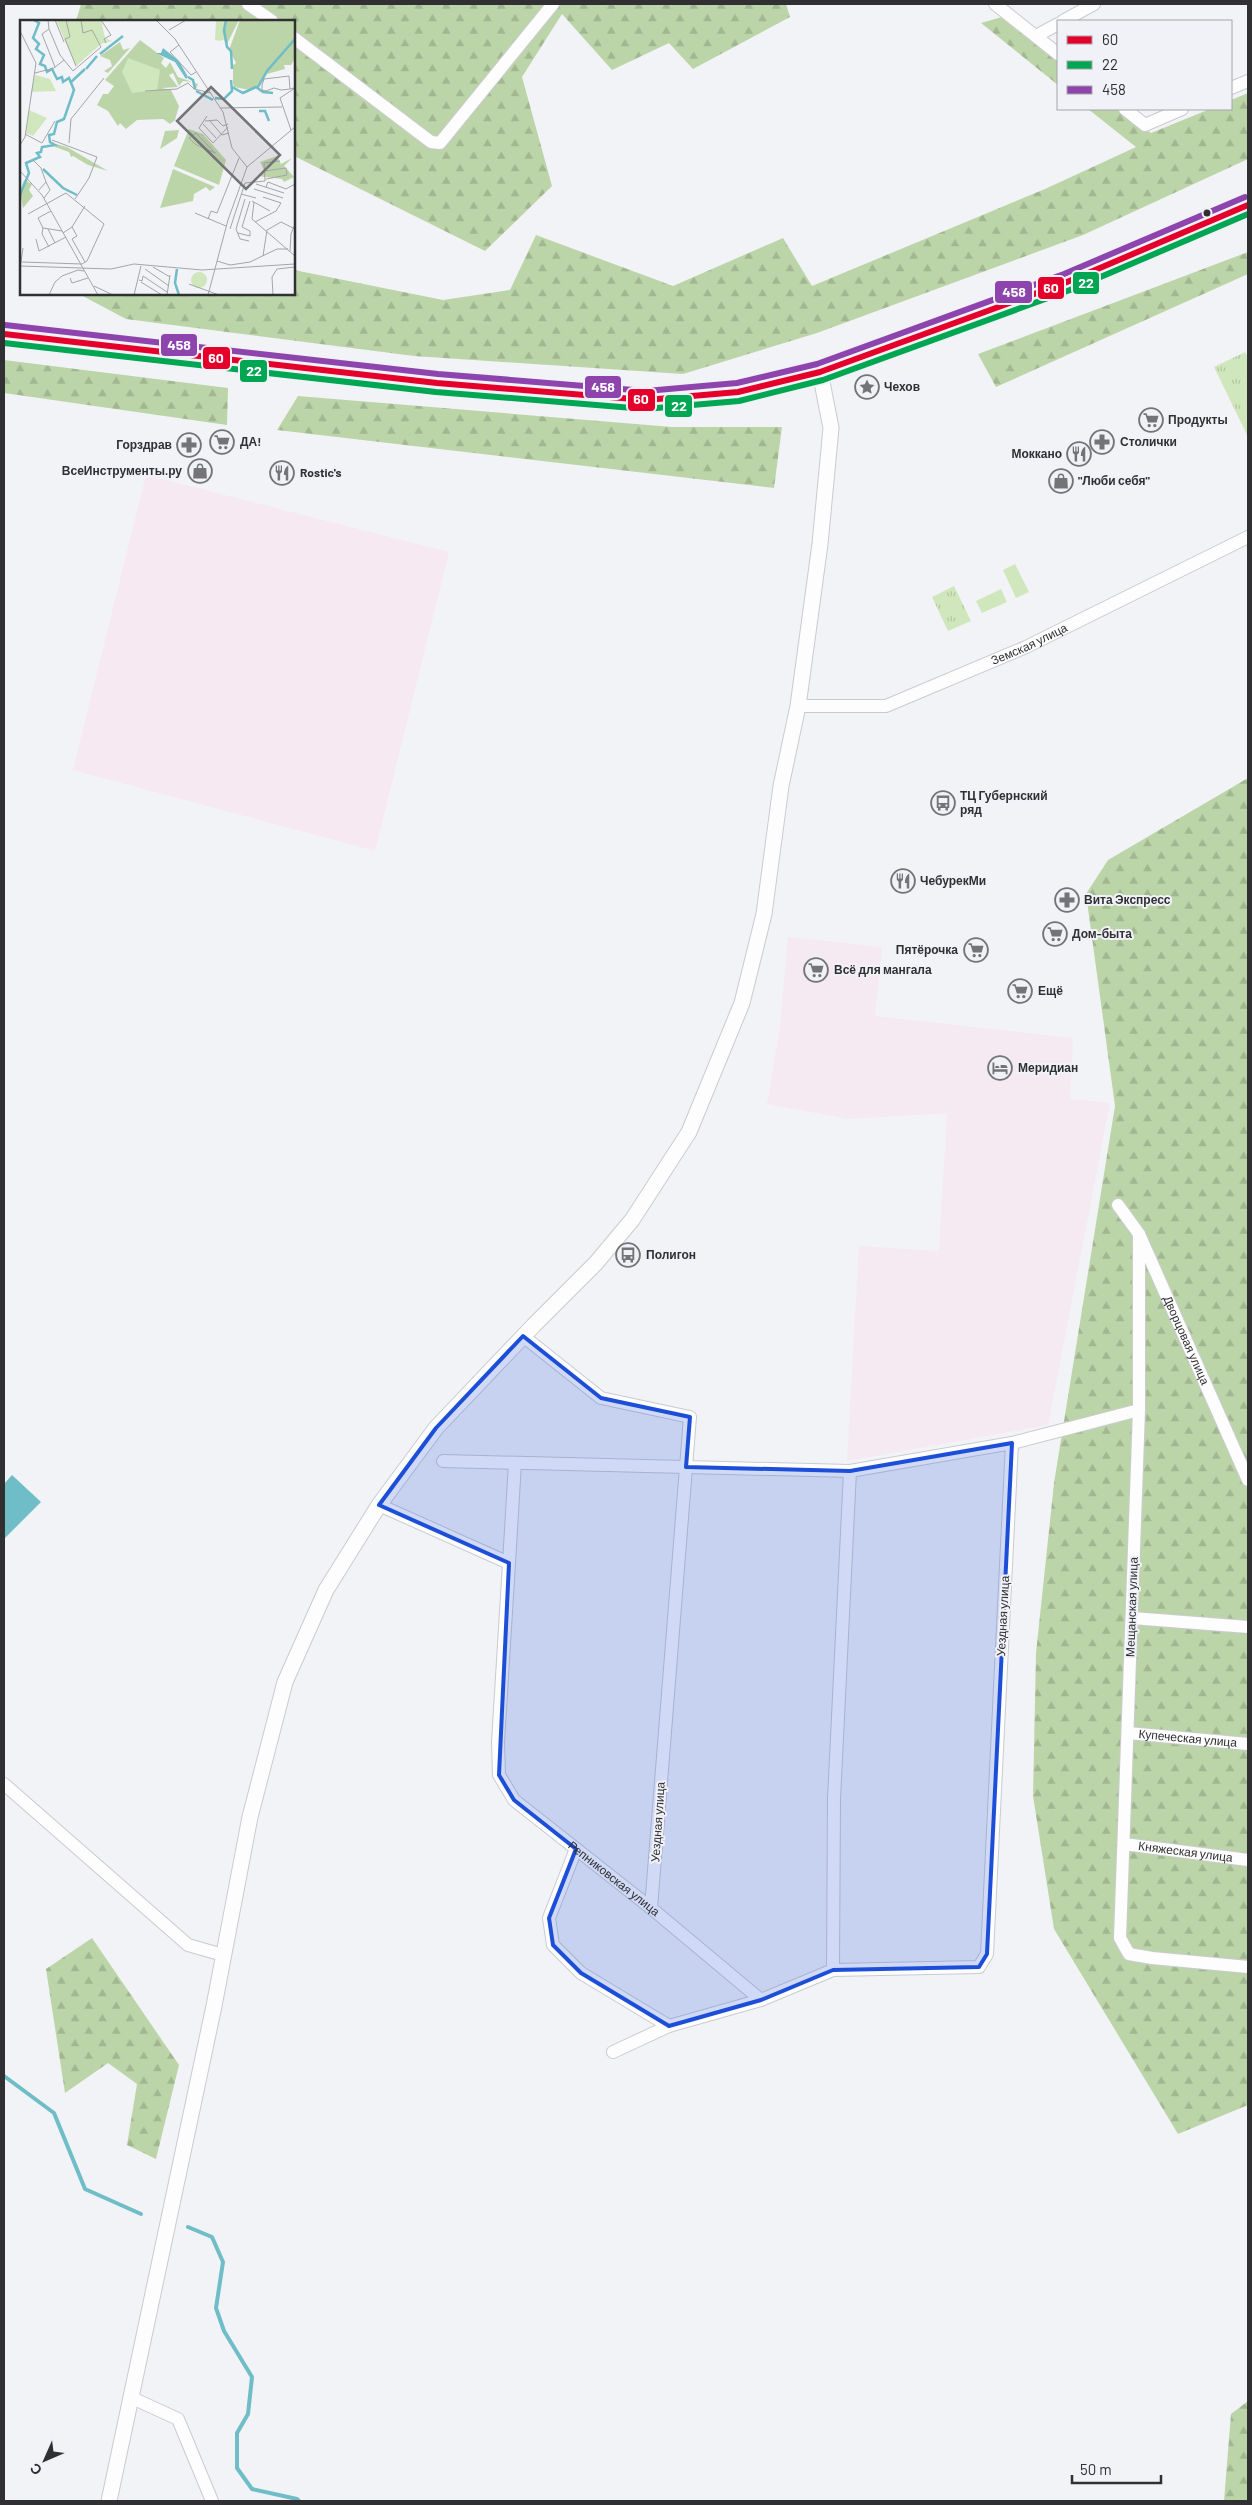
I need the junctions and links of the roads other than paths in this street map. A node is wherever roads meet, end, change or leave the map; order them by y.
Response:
1 (248, 4) edge
2 (553, 4) edge
3 (995, 4) edge
4 (1094, 4) edge
5 (271, 20) edge
6 (1065, 20) edge
7 (1057, 25) edge
8 (1036, 36) junction
9 (295, 39) edge
10 (1057, 53) edge
11 (1248, 81) edge
12 (1232, 88) edge
13 (1126, 110) edge
14 (1180, 110) edge
15 (1248, 205) edge
16 (4, 334) edge
17 (820, 372) junction
18 (1248, 537) edge
19 (798, 706) junction
20 (1118, 1205) dead end
21 (1139, 1234) junction
22 (523, 1336) junction
23 (1139, 1410) junction
24 (1012, 1443) junction
25 (442, 1461) dead end
26 (515, 1463) junction
27 (686, 1467) junction
28 (850, 1471) junction
29 (1248, 1480) edge
30 (379, 1505) junction
31 (509, 1563) junction
32 (1132, 1618) junction
33 (1248, 1627) edge
34 (1128, 1732) junction
35 (1248, 1744) edge
36 (4, 1784) edge
37 (1124, 1844) junction
38 (576, 1849) junction
39 (1248, 1860) edge
40 (651, 1908) junction
41 (223, 1955) junction
42 (1248, 1967) edge
43 (833, 1970) junction
44 (761, 2000) junction
45 (669, 2026) junction
46 (613, 2052) dead end
47 (130, 2396) junction
48 (109, 2501) edge
49 (212, 2501) edge

1 - 5 street
2 - 9 street
3 - 8 street
4 - 6 street
7 - 8 street
8 - 10 street
11 - 12 street
13 - 14 street
15 - 17 main road
16 - 17 main road
17 - 19 street
18 - 19 street, Земская улица
19 - 22 street
20 - 21 street, Дворцовая улица
21 - 23 street, Мещанская улица
21 - 29 street, Дворцовая улица
22 - 27 street, Уездная улица
22 - 30 street
23 - 24 street
23 - 32 street, Мещанская улица
24 - 28 street
24 - 43 street, Уездная улица
25 - 26 street
26 - 27 street
26 - 31 street
27 - 28 street
27 - 40 street, Уездная улица
28 - 43 street
30 - 31 street
30 - 41 street
31 - 38 street, Репниковская улица
32 - 33 street
32 - 34 street, Мещанская улица
34 - 35 street, Купеческая улица
34 - 37 street, Мещанская улица
36 - 41 street
37 - 39 street, Княжеская улица
37 - 42 street, Мещанская улица
38 - 40 street, Репниковская улица
38 - 45 street
40 - 44 street, Репниковская улица
41 - 47 street
43 - 44 street
44 - 45 street
45 - 46 street
47 - 48 street
47 - 49 street

